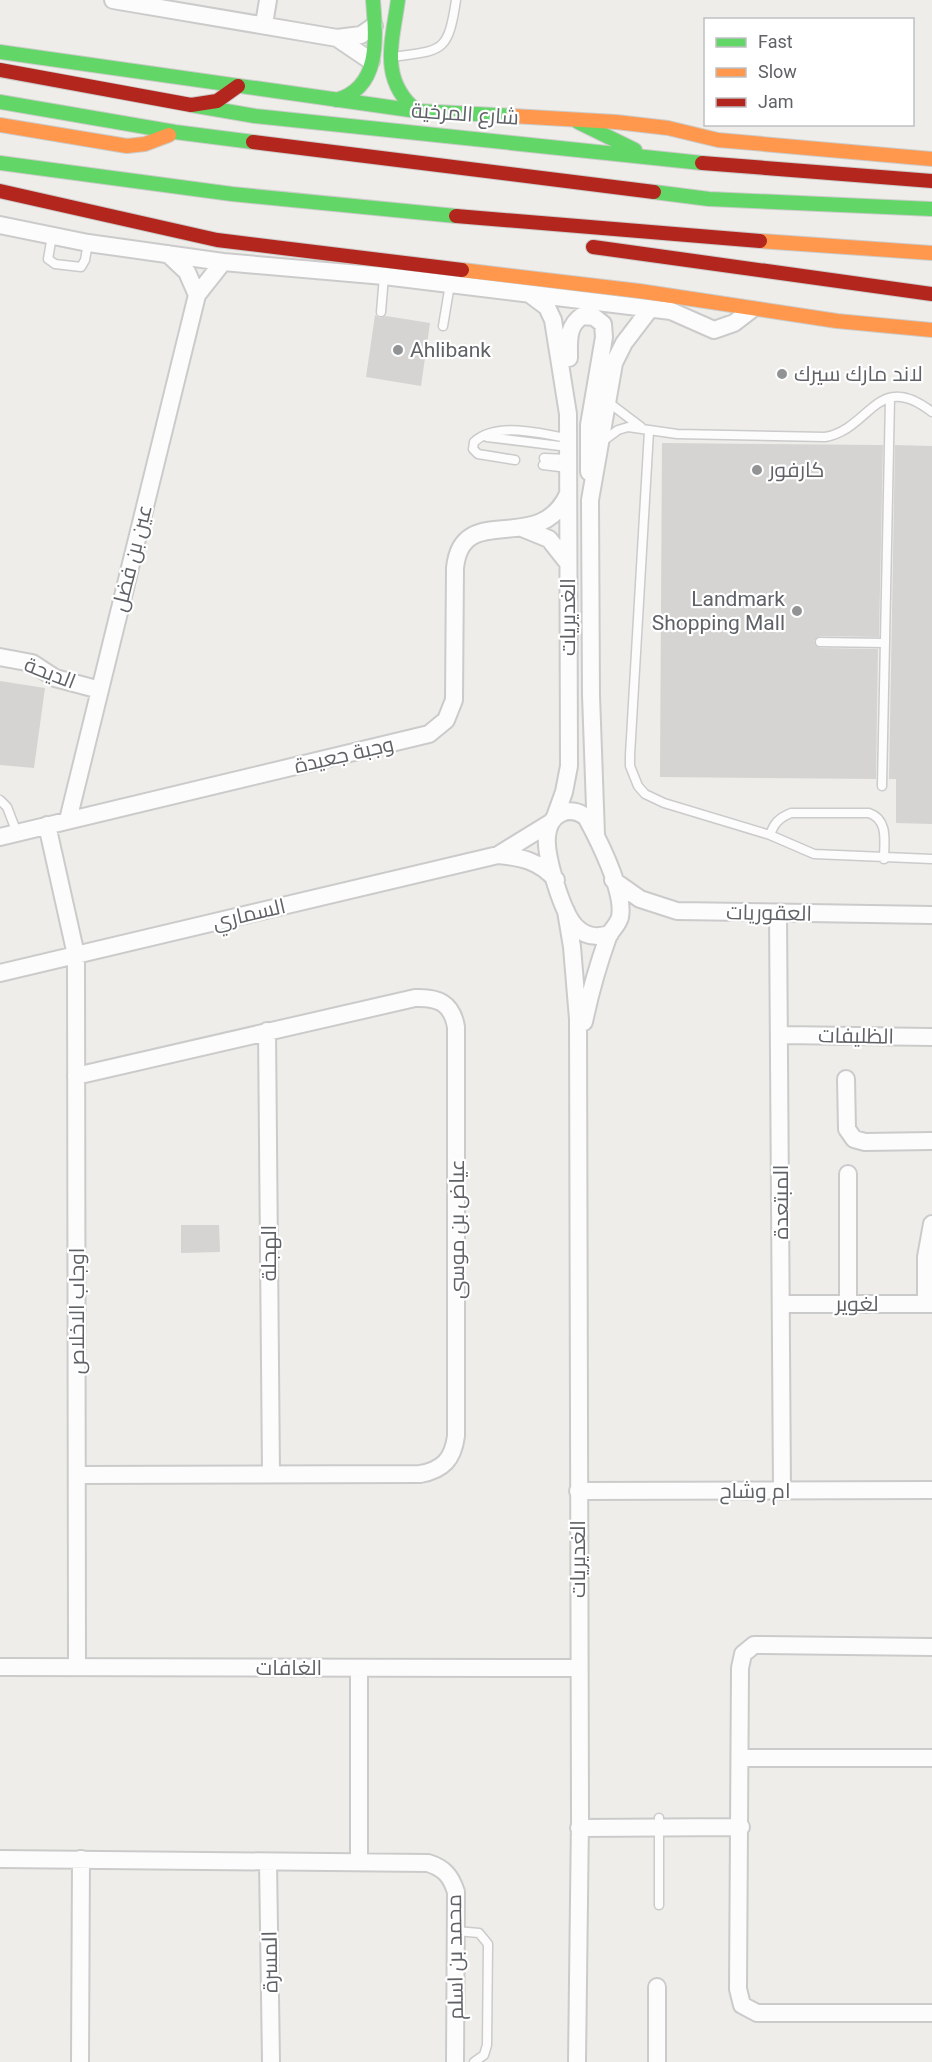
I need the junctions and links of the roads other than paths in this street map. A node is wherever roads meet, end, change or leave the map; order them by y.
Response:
1 (113, 0) edge
2 (267, 0) edge
3 (373, 0) edge
4 (398, 0) edge
5 (456, 0) edge
6 (264, 24) junction
7 (374, 26) junction
8 (337, 38) junction
9 (0, 52) edge
10 (391, 57) junction
11 (371, 61) junction
12 (0, 70) edge
13 (238, 86) junction
14 (336, 100) junction
15 (0, 102) edge
16 (191, 105) junction
17 (417, 111) junction
18 (578, 122) junction
19 (0, 125) edge
20 (175, 132) junction
21 (652, 159) junction
22 (932, 159) edge
23 (0, 163) edge
24 (932, 181) edge
25 (0, 191) edge
26 (932, 209) edge
27 (518, 221) junction
28 (8, 227) edge
29 (52, 236) junction
30 (540, 238) dead end
31 (0, 239) edge
32 (88, 243) junction
33 (577, 244) dead end
34 (932, 253) edge
35 (168, 254) junction
36 (223, 262) junction
37 (384, 276) junction
38 (450, 284) junction
39 (527, 294) junction
40 (932, 294) edge
41 (197, 295) junction
42 (650, 309) junction
43 (751, 310) junction
44 (381, 312) dead end
45 (443, 326) dead end
46 (932, 330) edge
47 (890, 398) junction
48 (607, 400) junction
49 (932, 412) edge
50 (568, 414) junction
51 (649, 431) junction
52 (601, 443) junction
53 (568, 453) junction
54 (515, 460) dead end
55 (544, 461) dead end
56 (568, 494) junction
57 (590, 500) junction
58 (521, 528) junction
59 (568, 563) junction
60 (820, 642) dead end
61 (885, 643) junction
62 (0, 657) edge
63 (100, 690) junction
64 (882, 786) dead end
65 (0, 800) edge
66 (68, 820) junction
67 (553, 820) junction
68 (47, 825) junction
69 (17, 833) junction
70 (596, 835) junction
71 (770, 835) junction
72 (0, 837) edge
73 (498, 855) junction
74 (884, 859) junction
75 (932, 860) edge
76 (556, 880) junction
77 (614, 880) junction
78 (566, 911) junction
79 (778, 913) junction
80 (932, 915) edge
81 (610, 934) junction
82 (76, 955) junction
83 (0, 973) edge
84 (267, 1032) junction
85 (781, 1035) junction
86 (932, 1037) edge
87 (577, 1055) junction
88 (76, 1076) junction
89 (846, 1079) dead end
90 (932, 1141) edge
91 (848, 1174) dead end
92 (932, 1224) edge
93 (781, 1304) junction
94 (848, 1304) junction
95 (929, 1304) edge
96 (271, 1474) junction
97 (77, 1475) junction
98 (932, 1490) edge
99 (578, 1491) junction
100 (782, 1491) junction
101 (932, 1647) edge
102 (0, 1667) edge
103 (77, 1667) junction
104 (359, 1668) junction
105 (579, 1668) junction
106 (741, 1758) junction
107 (932, 1758) edge
108 (741, 1822) junction
109 (659, 1823) junction
110 (580, 1824) junction
111 (0, 1859) edge
112 (81, 1859) junction
113 (359, 1860) junction
114 (268, 1862) junction
115 (659, 1905) dead end
116 (456, 1931) junction
117 (657, 1987) dead end
118 (932, 2013) edge
119 (80, 2062) edge
120 (271, 2062) edge
121 (455, 2062) edge
122 (474, 2062) edge
123 (577, 2062) edge
124 (657, 2062) edge

1 - 6 street
2 - 6 street
3 - 7 main road
4 - 10 main road
5 - 10 lane
6 - 8 street
7 - 8 street
7 - 11 main road
8 - 11 street
9 - 13 main road, شارع المرخية
10 - 17 main road
11 - 14 main road
12 - 16 main road
13 - 14 main road, شارع المرخية
13 - 16 main road
14 - 17 main road, شارع المرخية
15 - 20 main road
16 - 21 main road
17 - 18 main road, شارع المرخية
18 - 21 main road
18 - 22 main road, شارع المرخية
19 - 20 main road
20 - 26 main road
21 - 24 main road
23 - 27 main road
25 - 43 main road
27 - 30 main road
27 - 34 main road
28 - 29 street
28 - 31 street
29 - 32 street
29 - 32 lane
32 - 35 street
33 - 40 main road
35 - 36 street
35 - 41 street
36 - 37 street
36 - 41 street, عين بن فضل
37 - 38 street
37 - 44 lane
38 - 39 street
38 - 45 lane
39 - 42 street
39 - 50 street, الغديريات
41 - 63 street, عين بن فضل
42 - 43 street
42 - 48 street, الغديريات
43 - 46 main road
47 - 49 lane
47 - 51 lane
47 - 61 lane
48 - 51 lane
48 - 52 street, الغديريات
50 - 53 street, الغديريات
50 - 57 street, الغديريات
51 - 52 lane
51 - 71 lane
52 - 57 street, الغديريات
53 - 54 lane
53 - 55 lane
53 - 56 street, الغديريات
56 - 58 street, وجبة جعيدة
56 - 59 street, الغديريات
57 - 70 street, الغديريات
58 - 59 street, وجبة جعيدة
58 - 66 street, وجبة جعيدة
59 - 67 street, الغديريات
60 - 61 lane
61 - 64 lane
62 - 63 street, الديحة
63 - 66 street, عين بن فضل
65 - 69 lane
66 - 68 street, وجبة جعيدة
67 - 70 street
67 - 73 street, السماري
67 - 76 street, الغديريات
68 - 69 street, وجبة جعيدة
68 - 82 street, اوجاب الاخلاص
69 - 72 street, وجبة جعيدة
70 - 77 street, الغديريات
71 - 74 lane
71 - 74 lane
73 - 76 street, السماري
73 - 82 street, السماري
74 - 75 lane
76 - 78 street, الغديريات
77 - 79 street, العقوريات
77 - 81 street, الغديريات
78 - 81 street
78 - 87 street, الغديريات
79 - 80 street, العقوريات
79 - 85 street, المبتعدة
81 - 87 street, الغديريات
82 - 83 street, السماري
82 - 88 street, اوجاب الاخلاص
84 - 88 street, عياض بن موسى
84 - 96 street, الهجلة
84 - 96 street, عياض بن موسى
85 - 86 street, الظليفات
85 - 93 street, المبتعدة
87 - 99 street, الغديريات
88 - 97 street, اوجاب الاخلاص
89 - 90 street
91 - 94 street
92 - 95 street
93 - 94 street, لغوير
93 - 100 street, المبتعدة
94 - 95 street, لغوير
96 - 97 street, عياض بن موسى
97 - 103 street, اوجاب الاخلاص
98 - 100 street, ام وشاح
99 - 100 street, ام وشاح
99 - 105 street, الغديريات
101 - 106 street
102 - 103 street, الغافات
103 - 104 street, الغافات
104 - 105 street, الغافات
104 - 113 street
105 - 110 street, الغديريات
106 - 107 street
106 - 108 street
108 - 109 street
108 - 118 street
109 - 110 street
109 - 115 lane
110 - 123 street, الغديريات
111 - 112 street, محمد بن اسلم
112 - 114 street, محمد بن اسلم
112 - 119 street
113 - 114 street, محمد بن اسلم
113 - 116 street, محمد بن اسلم
114 - 120 street, المسرة
116 - 121 street, محمد بن اسلم
116 - 122 lane
117 - 124 street

